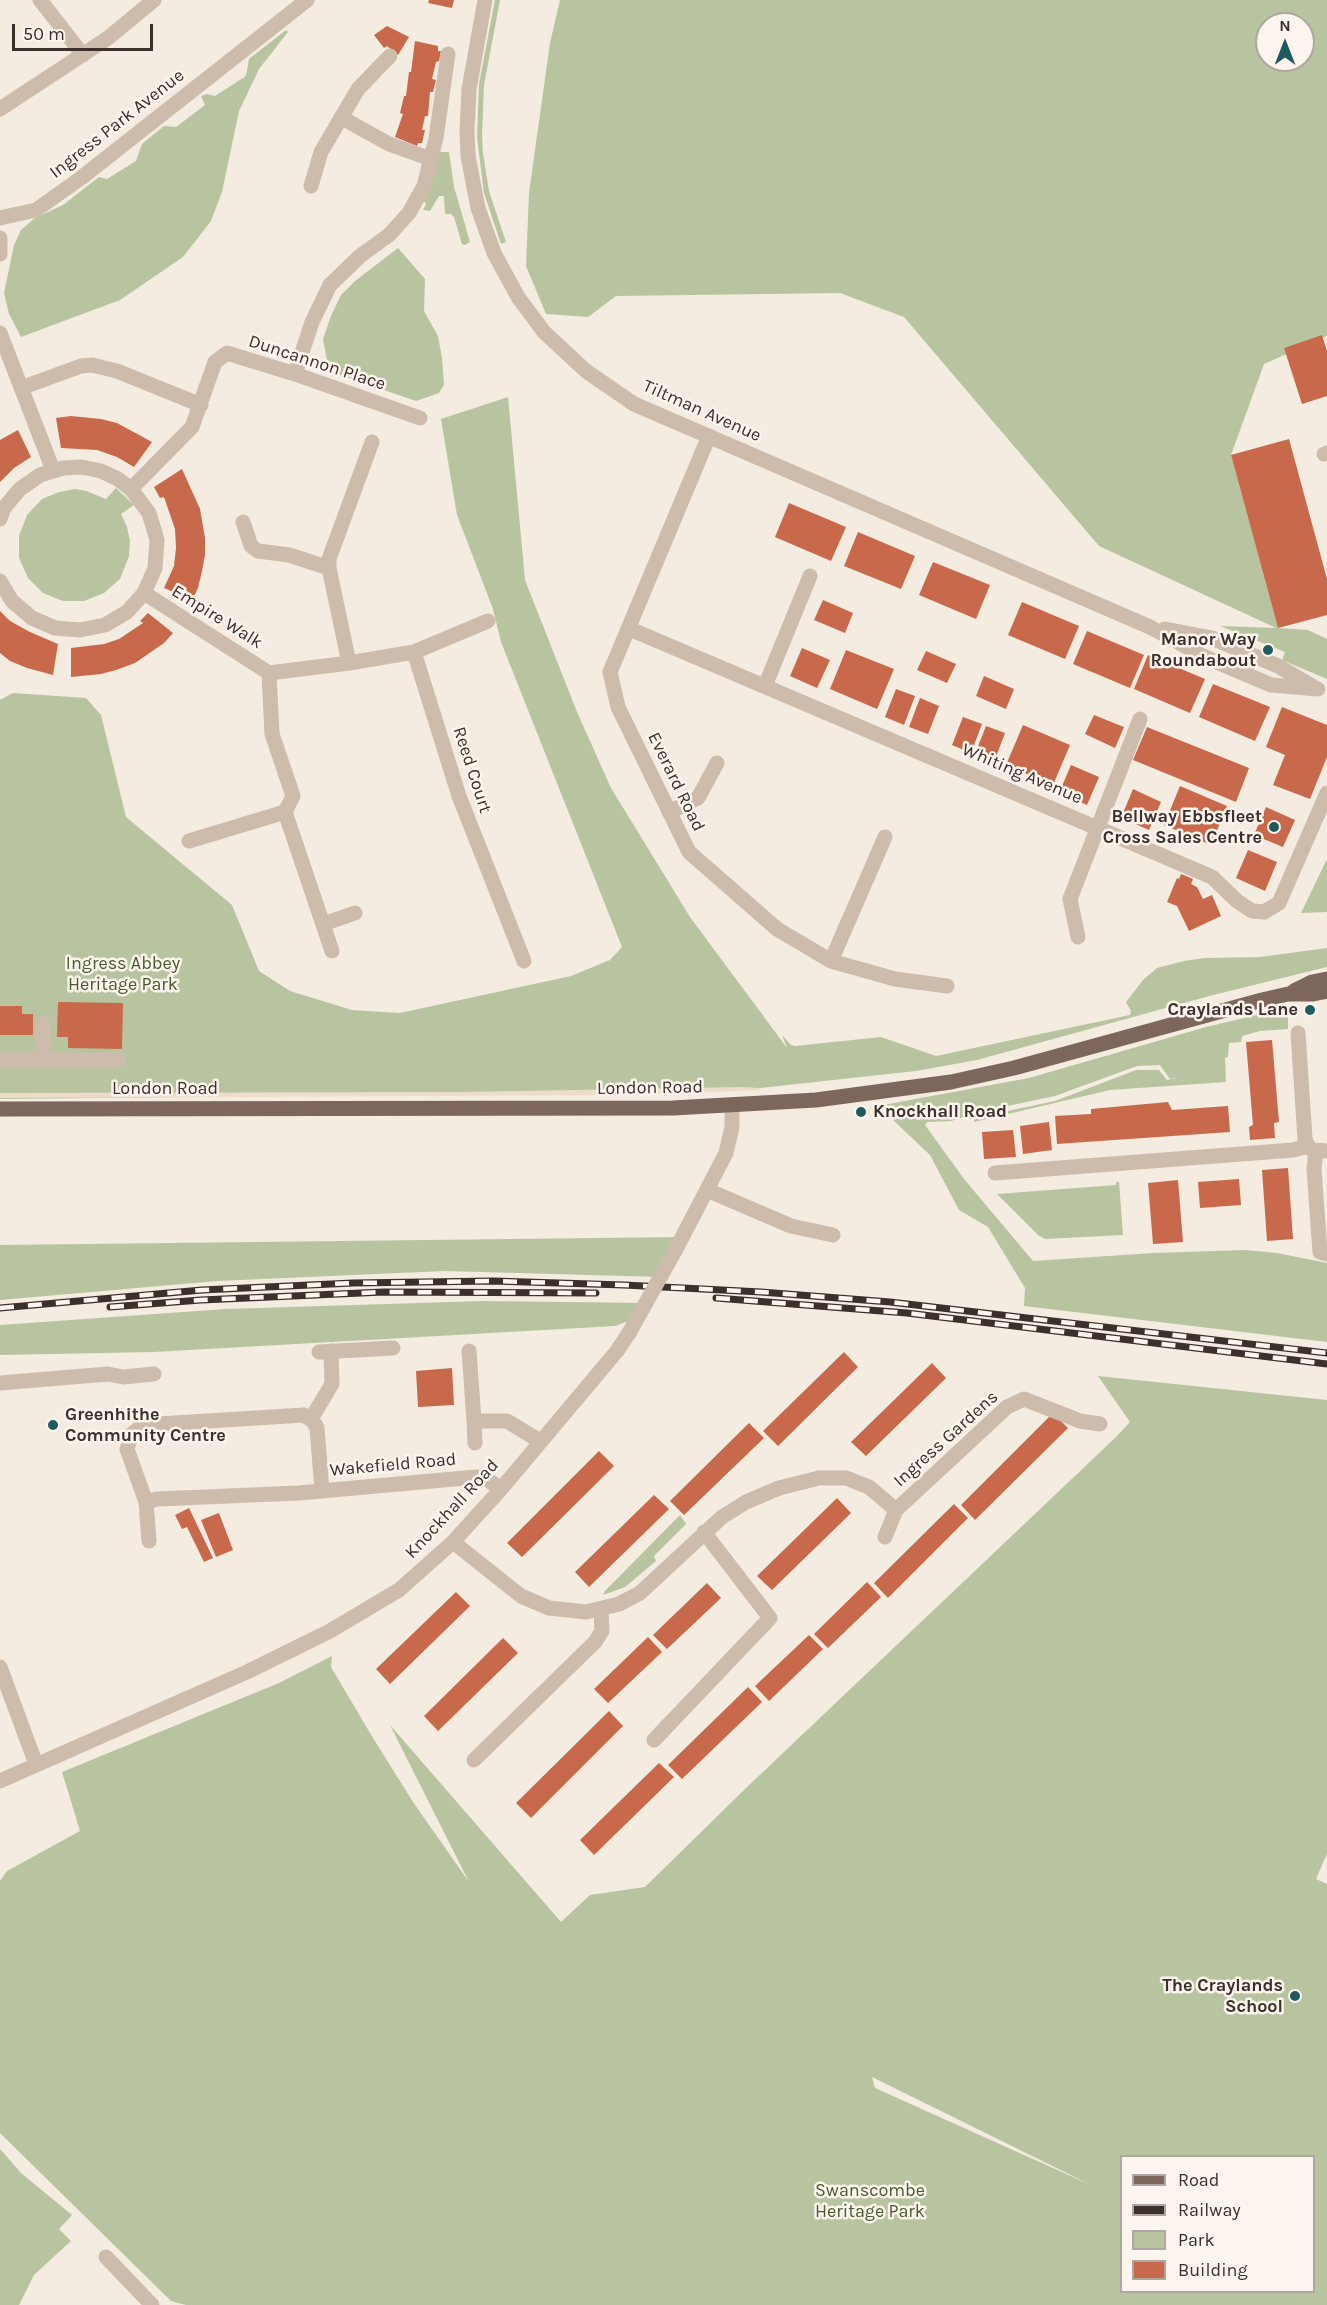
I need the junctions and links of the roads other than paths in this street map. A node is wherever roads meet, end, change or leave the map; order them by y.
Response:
1 (40, 0) edge
2 (154, 0) edge
3 (307, 0) edge
4 (485, 0) edge
5 (448, 54) dead end
6 (83, 55) junction
7 (390, 56) dead end
8 (0, 109) edge
9 (342, 118) junction
10 (431, 159) junction
11 (311, 186) dead end
12 (0, 218) edge
13 (0, 238) edge
14 (0, 254) edge
15 (0, 333) edge
16 (295, 374) junction
17 (21, 388) junction
18 (201, 405) junction
19 (420, 418) dead end
20 (709, 436) junction
21 (372, 442) dead end
22 (53, 470) junction
23 (131, 489) junction
24 (0, 519) edge
25 (243, 522) dead end
26 (329, 568) junction
27 (810, 576) dead end
28 (0, 581) edge
29 (144, 593) junction
30 (488, 621) dead end
31 (630, 629) junction
32 (414, 652) junction
33 (349, 663) junction
34 (269, 673) junction
35 (765, 686) junction
36 (1323, 691) edge
37 (1140, 719) dead end
38 (717, 763) dead end
39 (1327, 793) edge
40 (285, 812) junction
41 (669, 812) junction
42 (1097, 828) junction
43 (885, 837) dead end
44 (189, 841) dead end
45 (355, 914) dead end
46 (323, 924) junction
47 (1078, 937) dead end
48 (332, 951) dead end
49 (524, 961) dead end
50 (831, 961) junction
51 (1327, 979) edge
52 (947, 986) dead end
53 (1327, 991) edge
54 (1288, 994) junction
55 (43, 1023) dead end
56 (1298, 1033) dead end
57 (0, 1060) edge
58 (44, 1060) junction
59 (119, 1060) dead end
60 (732, 1106) junction
61 (0, 1109) edge
62 (1317, 1149) edge
63 (995, 1173) dead end
64 (707, 1190) junction
65 (833, 1235) dead end
66 (1327, 1254) edge
67 (393, 1348) dead end
68 (469, 1351) dead end
69 (154, 1374) dead end
70 (0, 1383) edge
71 (311, 1419) junction
72 (474, 1421) junction
73 (1100, 1424) dead end
74 (540, 1441) junction
75 (475, 1443) dead end
76 (501, 1489) junction
77 (322, 1491) junction
78 (146, 1502) junction
79 (896, 1510) junction
80 (704, 1532) junction
81 (885, 1537) dead end
82 (149, 1541) dead end
83 (453, 1542) junction
84 (601, 1610) junction
85 (0, 1668) edge
86 (654, 1740) dead end
87 (474, 1760) dead end
88 (36, 1764) junction
89 (0, 1781) edge
90 (106, 2258) dead end
91 (152, 2305) edge

1 - 6 street
2 - 6 street
3 - 12 street, Ingress Park Avenue
4 - 20 street, Tiltman Avenue
5 - 10 street
6 - 8 street
7 - 9 street
9 - 10 street
9 - 11 street
10 - 16 street
13 - 14 street
15 - 17 street
16 - 18 street, Duncannon Place
16 - 19 street, Duncannon Place
17 - 18 street
17 - 22 street
18 - 23 street, Duncannon Place
20 - 31 street, Everard Road
20 - 36 street, Tiltman Avenue
21 - 26 street
22 - 23 street
22 - 24 street
23 - 29 street
25 - 26 street
26 - 33 street
27 - 35 street
28 - 29 street
29 - 34 street, Empire Walk
30 - 32 street
31 - 35 street, Whiting Avenue
31 - 41 street, Everard Road
32 - 33 street
32 - 49 street, Reed Court
33 - 34 street
34 - 40 street, Empire Walk
35 - 42 street, Whiting Avenue
37 - 42 street
38 - 41 street
39 - 42 street, Whiting Avenue
40 - 44 street
40 - 46 street, Empire Walk
41 - 50 street, Everard Road
42 - 47 street
43 - 50 street
45 - 46 street
46 - 48 street, Empire Walk
50 - 52 street, Everard Road
51 - 54 main road, London Road
53 - 54 main road, London Road
54 - 60 main road, London Road
55 - 58 street
56 - 62 street
57 - 58 street
58 - 59 street
60 - 61 main road, London Road
60 - 64 street, Knockhall Road
62 - 63 street
62 - 66 street
64 - 65 street
64 - 74 street, Knockhall Road, bridge
67 - 71 street
68 - 72 street
69 - 70 street
71 - 77 street, Wakefield Road
71 - 78 street
72 - 74 street
72 - 75 street
73 - 79 street, Ingress Gardens
74 - 76 street, Knockhall Road
76 - 77 street, Wakefield Road
76 - 83 street, Knockhall Road
77 - 78 street, Wakefield Road
78 - 82 street
79 - 80 street, Ingress Gardens
79 - 81 street
80 - 84 street, Ingress Gardens
80 - 86 street
83 - 84 street, Ingress Gardens
83 - 88 street, Knockhall Road
84 - 87 street
85 - 88 street
88 - 89 street, Knockhall Road
90 - 91 street

